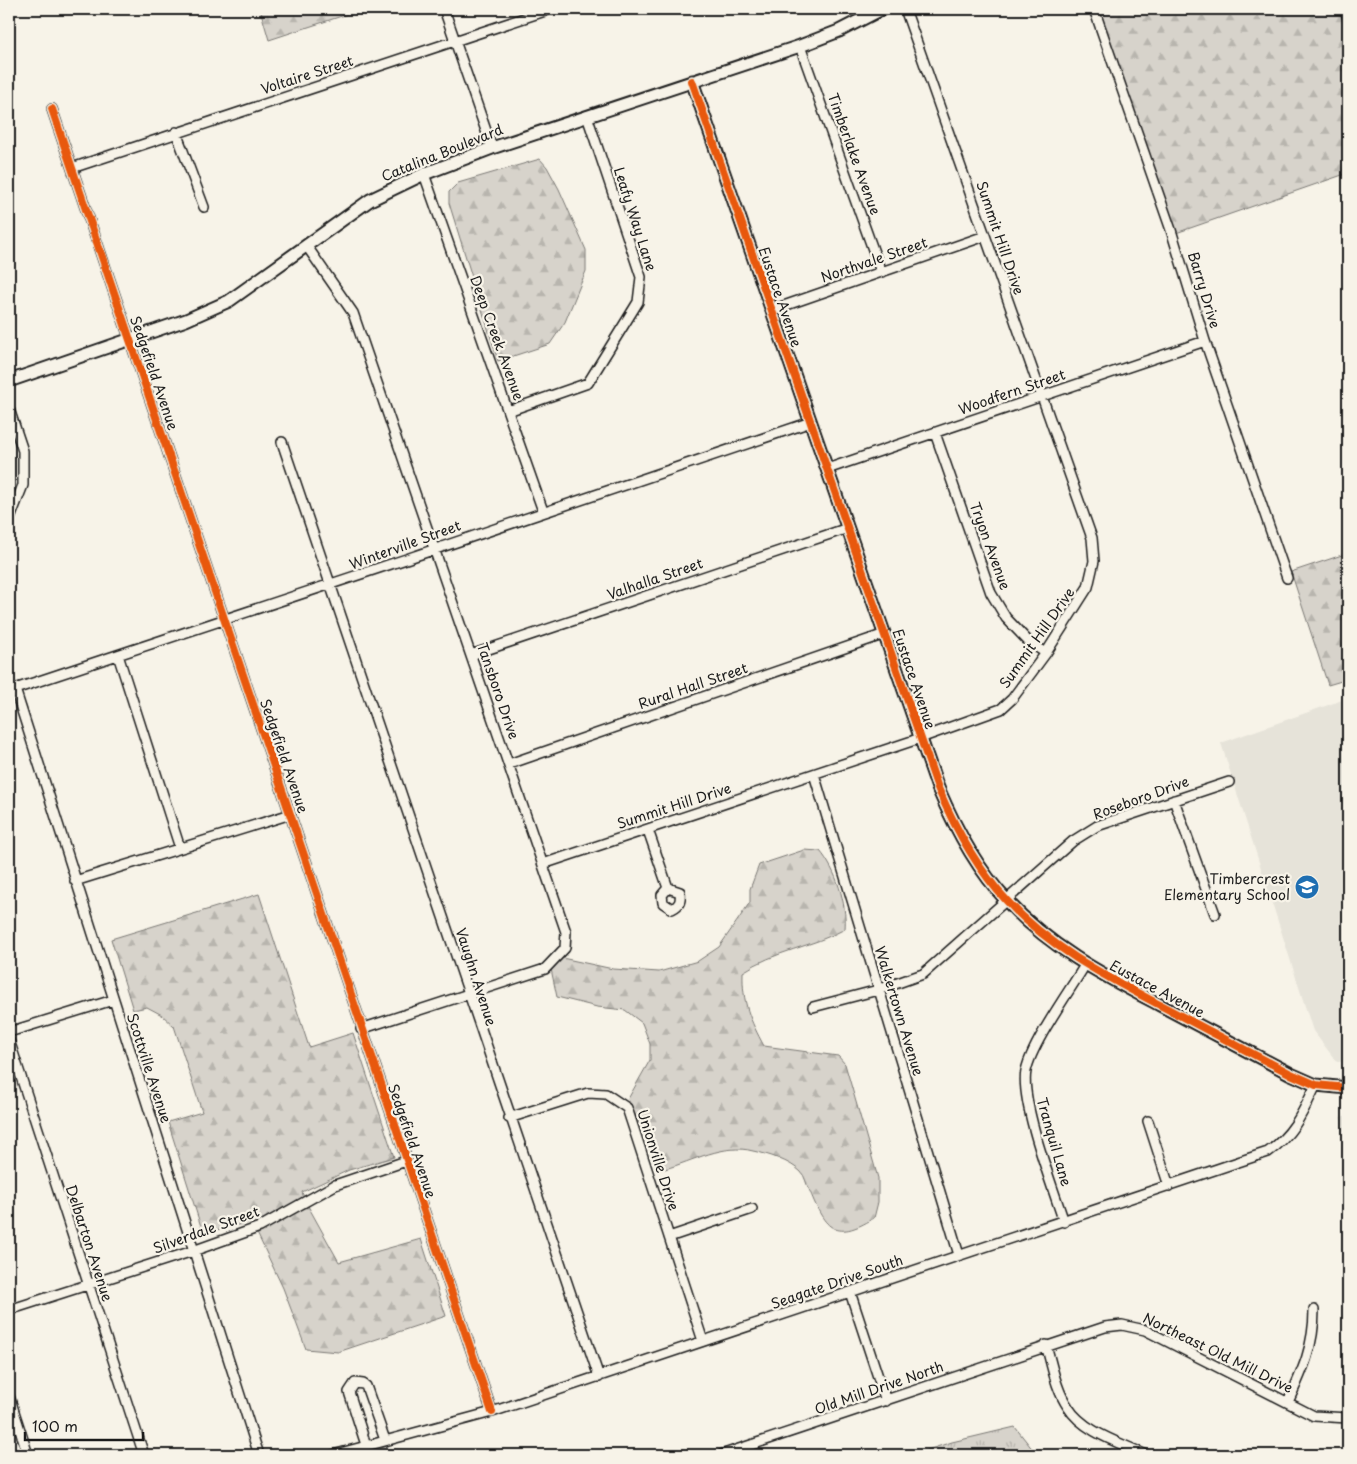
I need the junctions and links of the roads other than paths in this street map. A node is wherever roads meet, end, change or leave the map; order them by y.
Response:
1 (444, 9) edge
2 (551, 9) edge
3 (882, 9) edge
4 (905, 9) edge
5 (1094, 9) edge
6 (1344, 9) edge
7 (1348, 18) edge
8 (456, 42) junction
9 (800, 46) junction
10 (692, 81) junction
11 (52, 109) dead end
12 (587, 116) junction
13 (176, 132) junction
14 (492, 148) junction
15 (72, 168) junction
16 (424, 174) junction
17 (204, 207) dead end
18 (985, 236) junction
19 (306, 245) junction
20 (881, 272) junction
21 (772, 310) junction
22 (130, 340) junction
23 (1205, 341) junction
24 (9, 381) edge
25 (1042, 397) junction
26 (9, 409) edge
27 (508, 411) junction
28 (811, 422) junction
29 (935, 432) junction
30 (282, 442) dead end
31 (827, 469) junction
32 (543, 511) junction
33 (9, 521) edge
34 (848, 528) junction
35 (435, 548) junction
36 (1287, 578) dead end
37 (331, 586) junction
38 (224, 621) junction
39 (885, 634) junction
40 (1046, 653) junction
41 (118, 655) junction
42 (471, 655) junction
43 (12, 690) edge
44 (921, 738) junction
45 (509, 764) junction
46 (814, 774) junction
47 (1229, 782) dead end
48 (1174, 800) junction
49 (291, 814) junction
50 (648, 830) junction
51 (180, 848) junction
52 (543, 864) junction
53 (75, 881) junction
54 (668, 888) dead end
55 (1006, 901) junction
56 (1216, 914) dead end
57 (1085, 965) junction
58 (878, 990) junction
59 (467, 994) junction
60 (113, 1000) junction
61 (813, 1007) dead end
62 (361, 1029) junction
63 (9, 1032) edge
64 (9, 1040) edge
65 (1316, 1085) junction
66 (1348, 1088) edge
67 (509, 1118) junction
68 (1148, 1121) dead end
69 (406, 1162) junction
70 (1169, 1186) junction
71 (752, 1209) dead end
72 (1064, 1222) junction
73 (669, 1237) junction
74 (193, 1252) junction
75 (959, 1255) junction
76 (88, 1285) junction
77 (850, 1292) junction
78 (9, 1310) edge
79 (1314, 1310) dead end
80 (703, 1341) junction
81 (1046, 1346) junction
82 (599, 1377) junction
83 (9, 1396) edge
84 (886, 1401) junction
85 (1288, 1402) junction
86 (492, 1412) junction
87 (1348, 1418) edge
88 (385, 1440) junction
89 (366, 1445) junction
90 (28, 1455) edge
91 (144, 1455) edge
92 (259, 1455) edge
93 (333, 1455) edge
94 (721, 1455) edge
95 (1146, 1455) edge

1 - 8 street
2 - 8 street, Voltaire Street
3 - 9 street, Catalina Boulevard
4 - 18 street, Summit Hill Drive
5 - 23 street, Barry Drive
6 - 7 street
8 - 13 street, Voltaire Street
8 - 14 street
9 - 10 street, Catalina Boulevard
9 - 20 street, Timberlake Avenue
10 - 12 street, Catalina Boulevard
10 - 21 street, Eustace Avenue
11 - 15 street, Sedgefield Avenue
12 - 14 street, Catalina Boulevard
12 - 27 street, Leafy Way Lane
13 - 15 street, Voltaire Street
13 - 17 street
14 - 16 street, Catalina Boulevard
15 - 22 street, Sedgefield Avenue
16 - 19 street, Catalina Boulevard
16 - 27 street, Deep Creek Avenue
18 - 20 street, Northvale Street
18 - 25 street, Summit Hill Drive
19 - 22 street, Catalina Boulevard
19 - 35 street, Tansboro Drive
20 - 21 street, Northvale Street
21 - 28 street, Eustace Avenue
22 - 24 street, Catalina Boulevard
22 - 38 street, Sedgefield Avenue
23 - 25 street, Woodfern Street
23 - 36 street, Barry Drive
25 - 29 street, Woodfern Street
25 - 40 street, Summit Hill Drive
26 - 33 street
27 - 32 street, Deep Creek Avenue
28 - 31 street, Eustace Avenue
28 - 32 street, Winterville Street
29 - 31 street, Woodfern Street
29 - 40 street, Tryon Avenue
30 - 37 street, Vaughn Avenue
31 - 34 street, Eustace Avenue
32 - 35 street, Winterville Street
34 - 39 street, Eustace Avenue
34 - 42 street, Valhalla Street
35 - 37 street, Winterville Street
35 - 42 street, Tansboro Drive
37 - 38 street, Winterville Street
37 - 59 street, Vaughn Avenue
38 - 41 street, Winterville Street
38 - 49 street, Sedgefield Avenue
39 - 44 street, Eustace Avenue
39 - 45 street, Rural Hall Street
40 - 44 street, Summit Hill Drive
41 - 43 street, Winterville Street
41 - 51 street
42 - 45 street, Tansboro Drive
43 - 53 street, Scottville Avenue
44 - 46 street, Summit Hill Drive
44 - 55 street, Eustace Avenue
45 - 52 street, Tansboro Drive
46 - 50 street, Summit Hill Drive
46 - 58 street, Walkertown Avenue
47 - 48 street, Roseboro Drive
48 - 55 street, Roseboro Drive
48 - 56 street
49 - 51 street
49 - 62 street, Sedgefield Avenue
50 - 52 street, Summit Hill Drive
50 - 54 street
51 - 53 street
52 - 59 street, Tansboro Drive
53 - 60 street, Scottville Avenue
55 - 57 street, Eustace Avenue
55 - 58 street, Roseboro Drive
57 - 65 street, Eustace Avenue
57 - 72 street, Tranquil Lane
58 - 61 street, Roseboro Drive
58 - 75 street, Walkertown Avenue
59 - 62 street, Tansboro Drive
59 - 67 street, Vaughn Avenue
60 - 63 street
60 - 74 street, Scottville Avenue
62 - 69 street, Sedgefield Avenue
64 - 76 street, Delbarton Avenue
65 - 66 street, Eustace Avenue
65 - 70 street, Seagate Drive South
67 - 73 street, Unionville Drive
67 - 82 street, Vaughn Avenue
68 - 70 street
69 - 74 street, Silverdale Street
69 - 86 street, Sedgefield Avenue
70 - 72 street, Seagate Drive South
71 - 73 street
72 - 75 street, Seagate Drive South
73 - 80 street, Unionville Drive
74 - 76 street, Silverdale Street
74 - 92 street, Scottville Avenue
75 - 77 street, Seagate Drive South
76 - 78 street, Silverdale Street
76 - 91 street, Delbarton Avenue
77 - 80 street, Seagate Drive South
77 - 84 street
79 - 85 street
80 - 82 street, Seagate Drive South
81 - 84 street, Old Mill Drive North
81 - 85 street, Northeast Old Mill Drive
81 - 95 street
82 - 86 street, Seagate Drive South
83 - 90 street
84 - 94 street, Old Mill Drive North
85 - 87 street, Northeast Old Mill Drive
86 - 88 street, Seagate Drive South
88 - 89 street, Seagate Drive South
88 - 89 street
89 - 93 street, Seagate Drive South

